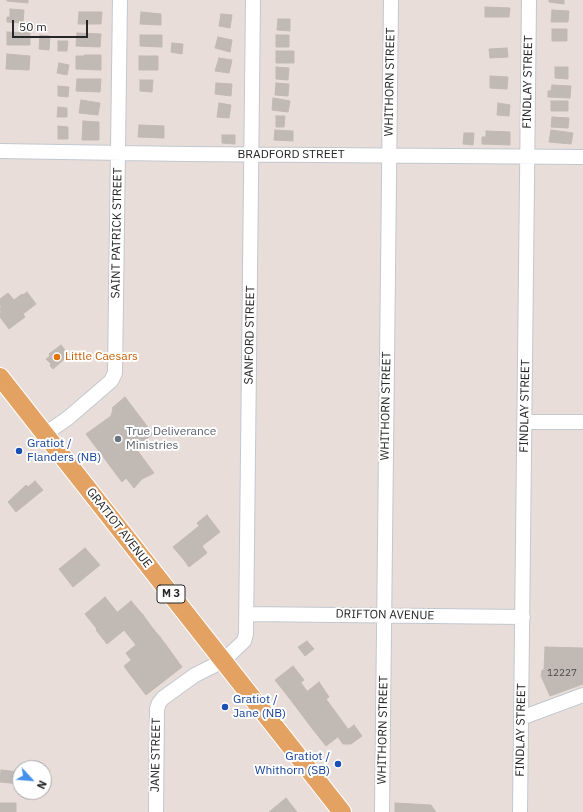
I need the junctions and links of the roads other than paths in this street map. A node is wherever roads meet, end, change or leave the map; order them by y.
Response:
1 (120, 0) edge
2 (253, 0) edge
3 (390, 0) edge
4 (529, 0) edge
5 (0, 151) edge
6 (118, 153) junction
7 (252, 155) junction
8 (389, 155) junction
9 (527, 156) junction
10 (583, 157) edge
11 (1, 379) edge
12 (524, 422) junction
13 (583, 422) edge
14 (46, 434) junction
15 (247, 614) junction
16 (384, 616) junction
17 (523, 617) junction
18 (223, 661) junction
19 (583, 695) edge
20 (521, 718) junction
21 (156, 812) edge
22 (342, 812) edge
23 (382, 812) edge
24 (520, 812) edge

1 - 6 street, SAINT PATRICK STREET
2 - 7 street, SANFORD STREET
3 - 8 street, WHITHORN STREET
4 - 9 street, FINDLAY STREET
5 - 6 street, BRADFORD STREET
6 - 7 street, BRADFORD STREET
6 - 14 street, SAINT PATRICK STREET
7 - 8 street, BRADFORD STREET
7 - 15 street, SANFORD STREET
8 - 9 street, BRADFORD STREET
8 - 16 street, WHITHORN STREET
9 - 10 street, BRADFORD STREET
9 - 12 street, FINDLAY STREET
11 - 14 main road, GRATIOT AVENUE / M 3
12 - 13 street
12 - 17 street, FINDLAY STREET
14 - 18 main road, GRATIOT AVENUE / M 3
15 - 16 street, DRIFTON AVENUE
15 - 18 street, SANFORD STREET
16 - 17 street, DRIFTON AVENUE
16 - 23 street, WHITHORN STREET
17 - 20 street, FINDLAY STREET
18 - 21 street, JANE STREET
18 - 22 main road, GRATIOT AVENUE / M 3
19 - 20 street
20 - 24 street, FINDLAY STREET

